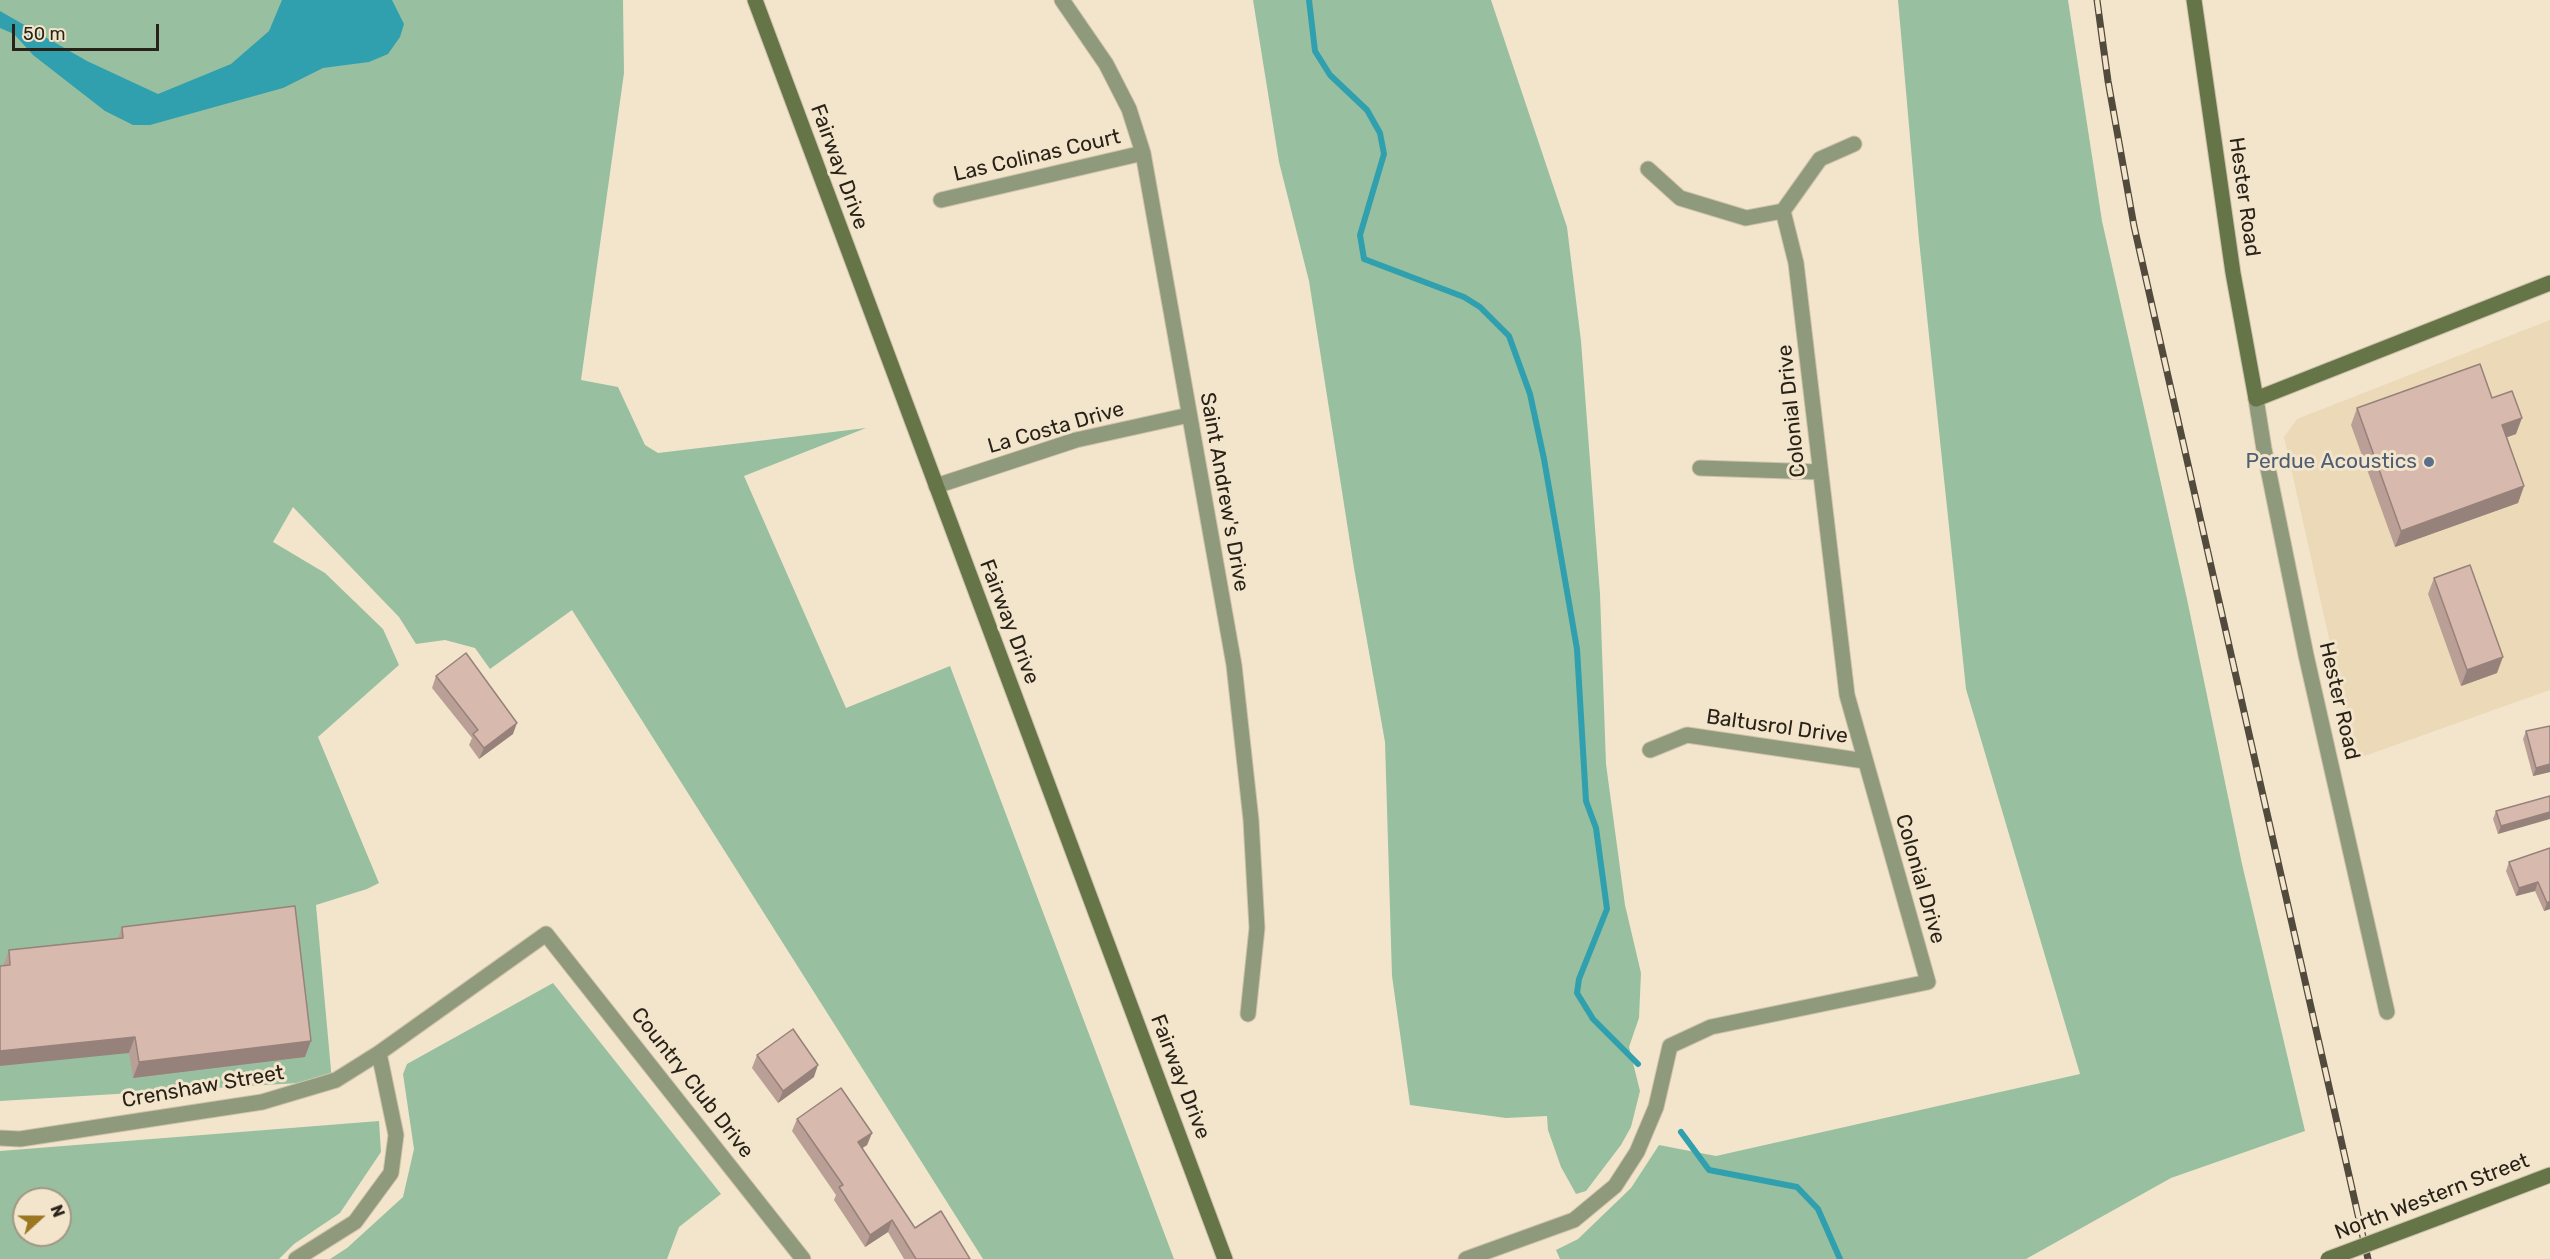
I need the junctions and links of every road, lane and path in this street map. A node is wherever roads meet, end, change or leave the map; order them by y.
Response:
1 (755, 0) edge
2 (1062, 0) edge
3 (2194, 0) edge
4 (1854, 144) dead end
5 (1143, 153) junction
6 (1648, 170) dead end
7 (941, 200) dead end
8 (1783, 211) junction
9 (2550, 283) edge
10 (2256, 399) junction
11 (1189, 415) junction
12 (1700, 468) dead end
13 (1820, 472) junction
14 (936, 486) junction
15 (1650, 750) dead end
16 (1865, 761) junction
17 (546, 934) joint
18 (2387, 1012) dead end
19 (1248, 1014) dead end
20 (378, 1053) junction
21 (0, 1138) edge
22 (2550, 1175) edge
23 (296, 1259) edge
24 (802, 1259) edge
25 (1225, 1259) edge
26 (1466, 1259) edge
27 (2328, 1259) edge

1 - 14 main road, Fairway Drive
2 - 5 street, Saint Andrew's Drive
3 - 10 main road, Hester Road
4 - 8 street
5 - 7 street, Las Colinas Court
5 - 11 street, Saint Andrew's Drive
6 - 8 street
8 - 13 street, Colonial Drive
9 - 10 main road
10 - 18 street, Hester Road
11 - 14 street, La Costa Drive
11 - 19 street, Saint Andrew's Drive
12 - 13 street
13 - 16 street, Colonial Drive
14 - 25 main road, Fairway Drive
15 - 16 street, Baltusrol Drive
16 - 26 street, Colonial Drive
17 - 20 street, Crenshaw Street
17 - 24 street, Country Club Drive
20 - 21 street, Crenshaw Street
20 - 23 street
22 - 27 main road, North Western Street, bridge

